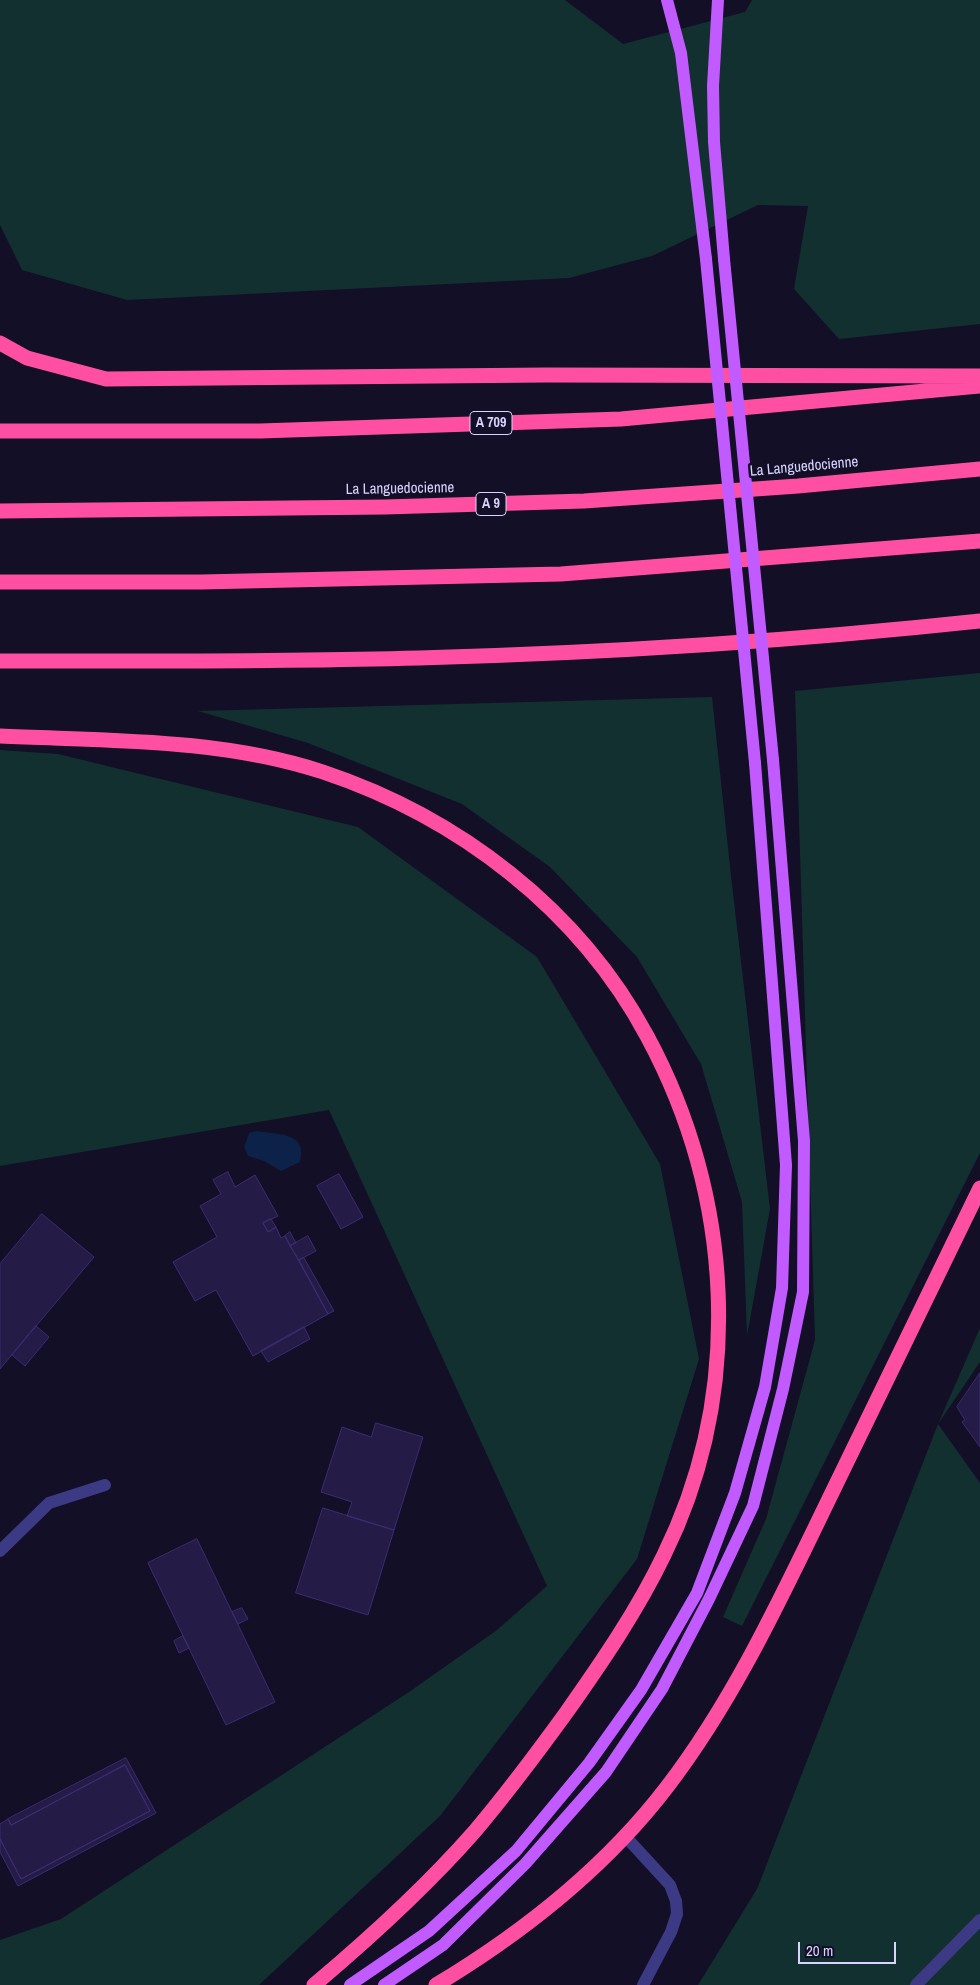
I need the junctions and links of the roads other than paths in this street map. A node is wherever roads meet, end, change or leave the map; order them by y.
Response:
1 (666, 0) edge
2 (718, 0) edge
3 (0, 343) edge
4 (980, 376) edge
5 (980, 386) edge
6 (0, 431) edge
7 (980, 469) edge
8 (0, 511) edge
9 (980, 541) edge
10 (0, 582) edge
11 (980, 621) edge
12 (0, 661) edge
13 (0, 736) edge
14 (980, 1188) edge
15 (105, 1486) dead end
16 (0, 1551) edge
17 (625, 1836) junction
18 (980, 1920) edge
19 (314, 1985) edge
20 (350, 1985) edge
21 (384, 1985) edge
22 (436, 1985) edge
23 (643, 1985) edge
24 (916, 1985) edge

1 - 20 main road, bridge
2 - 21 main road, bridge
3 - 4 highway
5 - 6 highway, A 709
7 - 8 highway, La Languedocienne / A 9
9 - 10 highway
11 - 12 highway
13 - 19 highway
14 - 17 highway
15 - 16 street
17 - 22 highway
17 - 23 street
18 - 24 street

